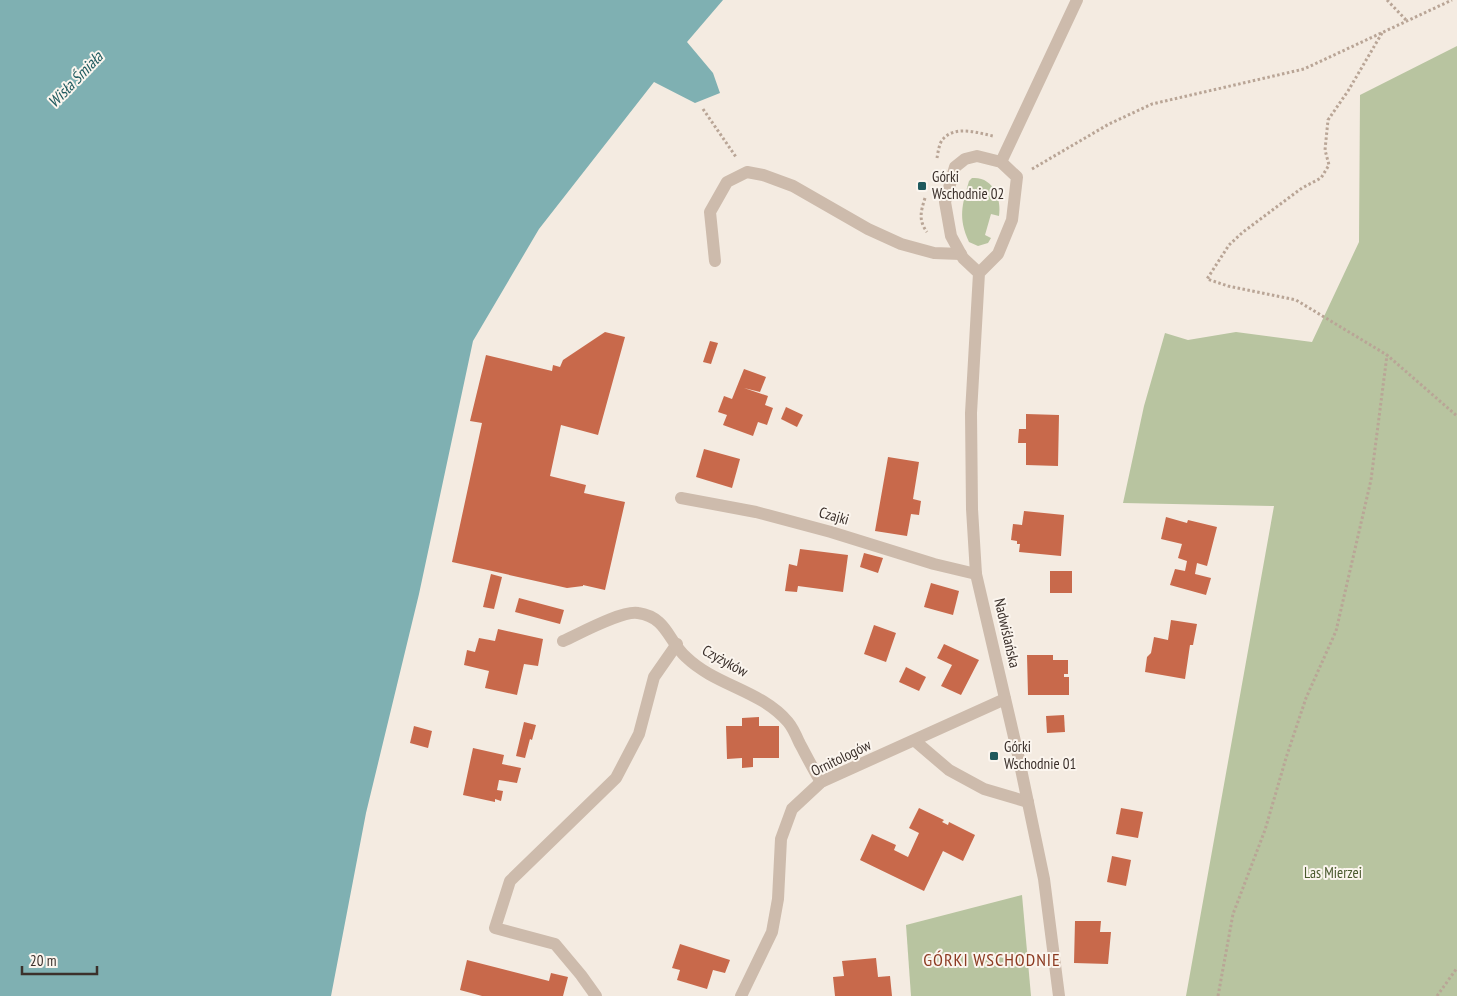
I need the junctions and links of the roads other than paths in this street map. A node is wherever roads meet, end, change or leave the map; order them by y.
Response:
1 (1077, 0) edge
2 (1001, 162) junction
3 (961, 254) junction
4 (715, 261) dead end
5 (979, 273) junction
6 (681, 498) dead end
7 (976, 574) junction
8 (563, 641) dead end
9 (677, 644) junction
10 (1005, 699) junction
11 (915, 741) junction
12 (820, 782) junction
13 (1028, 802) junction
14 (596, 996) edge
15 (741, 996) edge
16 (1059, 996) edge

1 - 2 street
2 - 3 street
2 - 5 street
3 - 4 street
3 - 5 street
5 - 7 street, Nadwiślańska
6 - 7 street, Czajki
7 - 10 street, Nadwiślańska
8 - 9 street, Czyżyków
9 - 12 street, Czyżyków
9 - 14 street
10 - 11 street, Ornitologów
10 - 13 street, Nadwiślańska
11 - 12 street, Ornitologów
11 - 13 street
12 - 15 street, Ornitologów
13 - 16 street, Nadwiślańska

